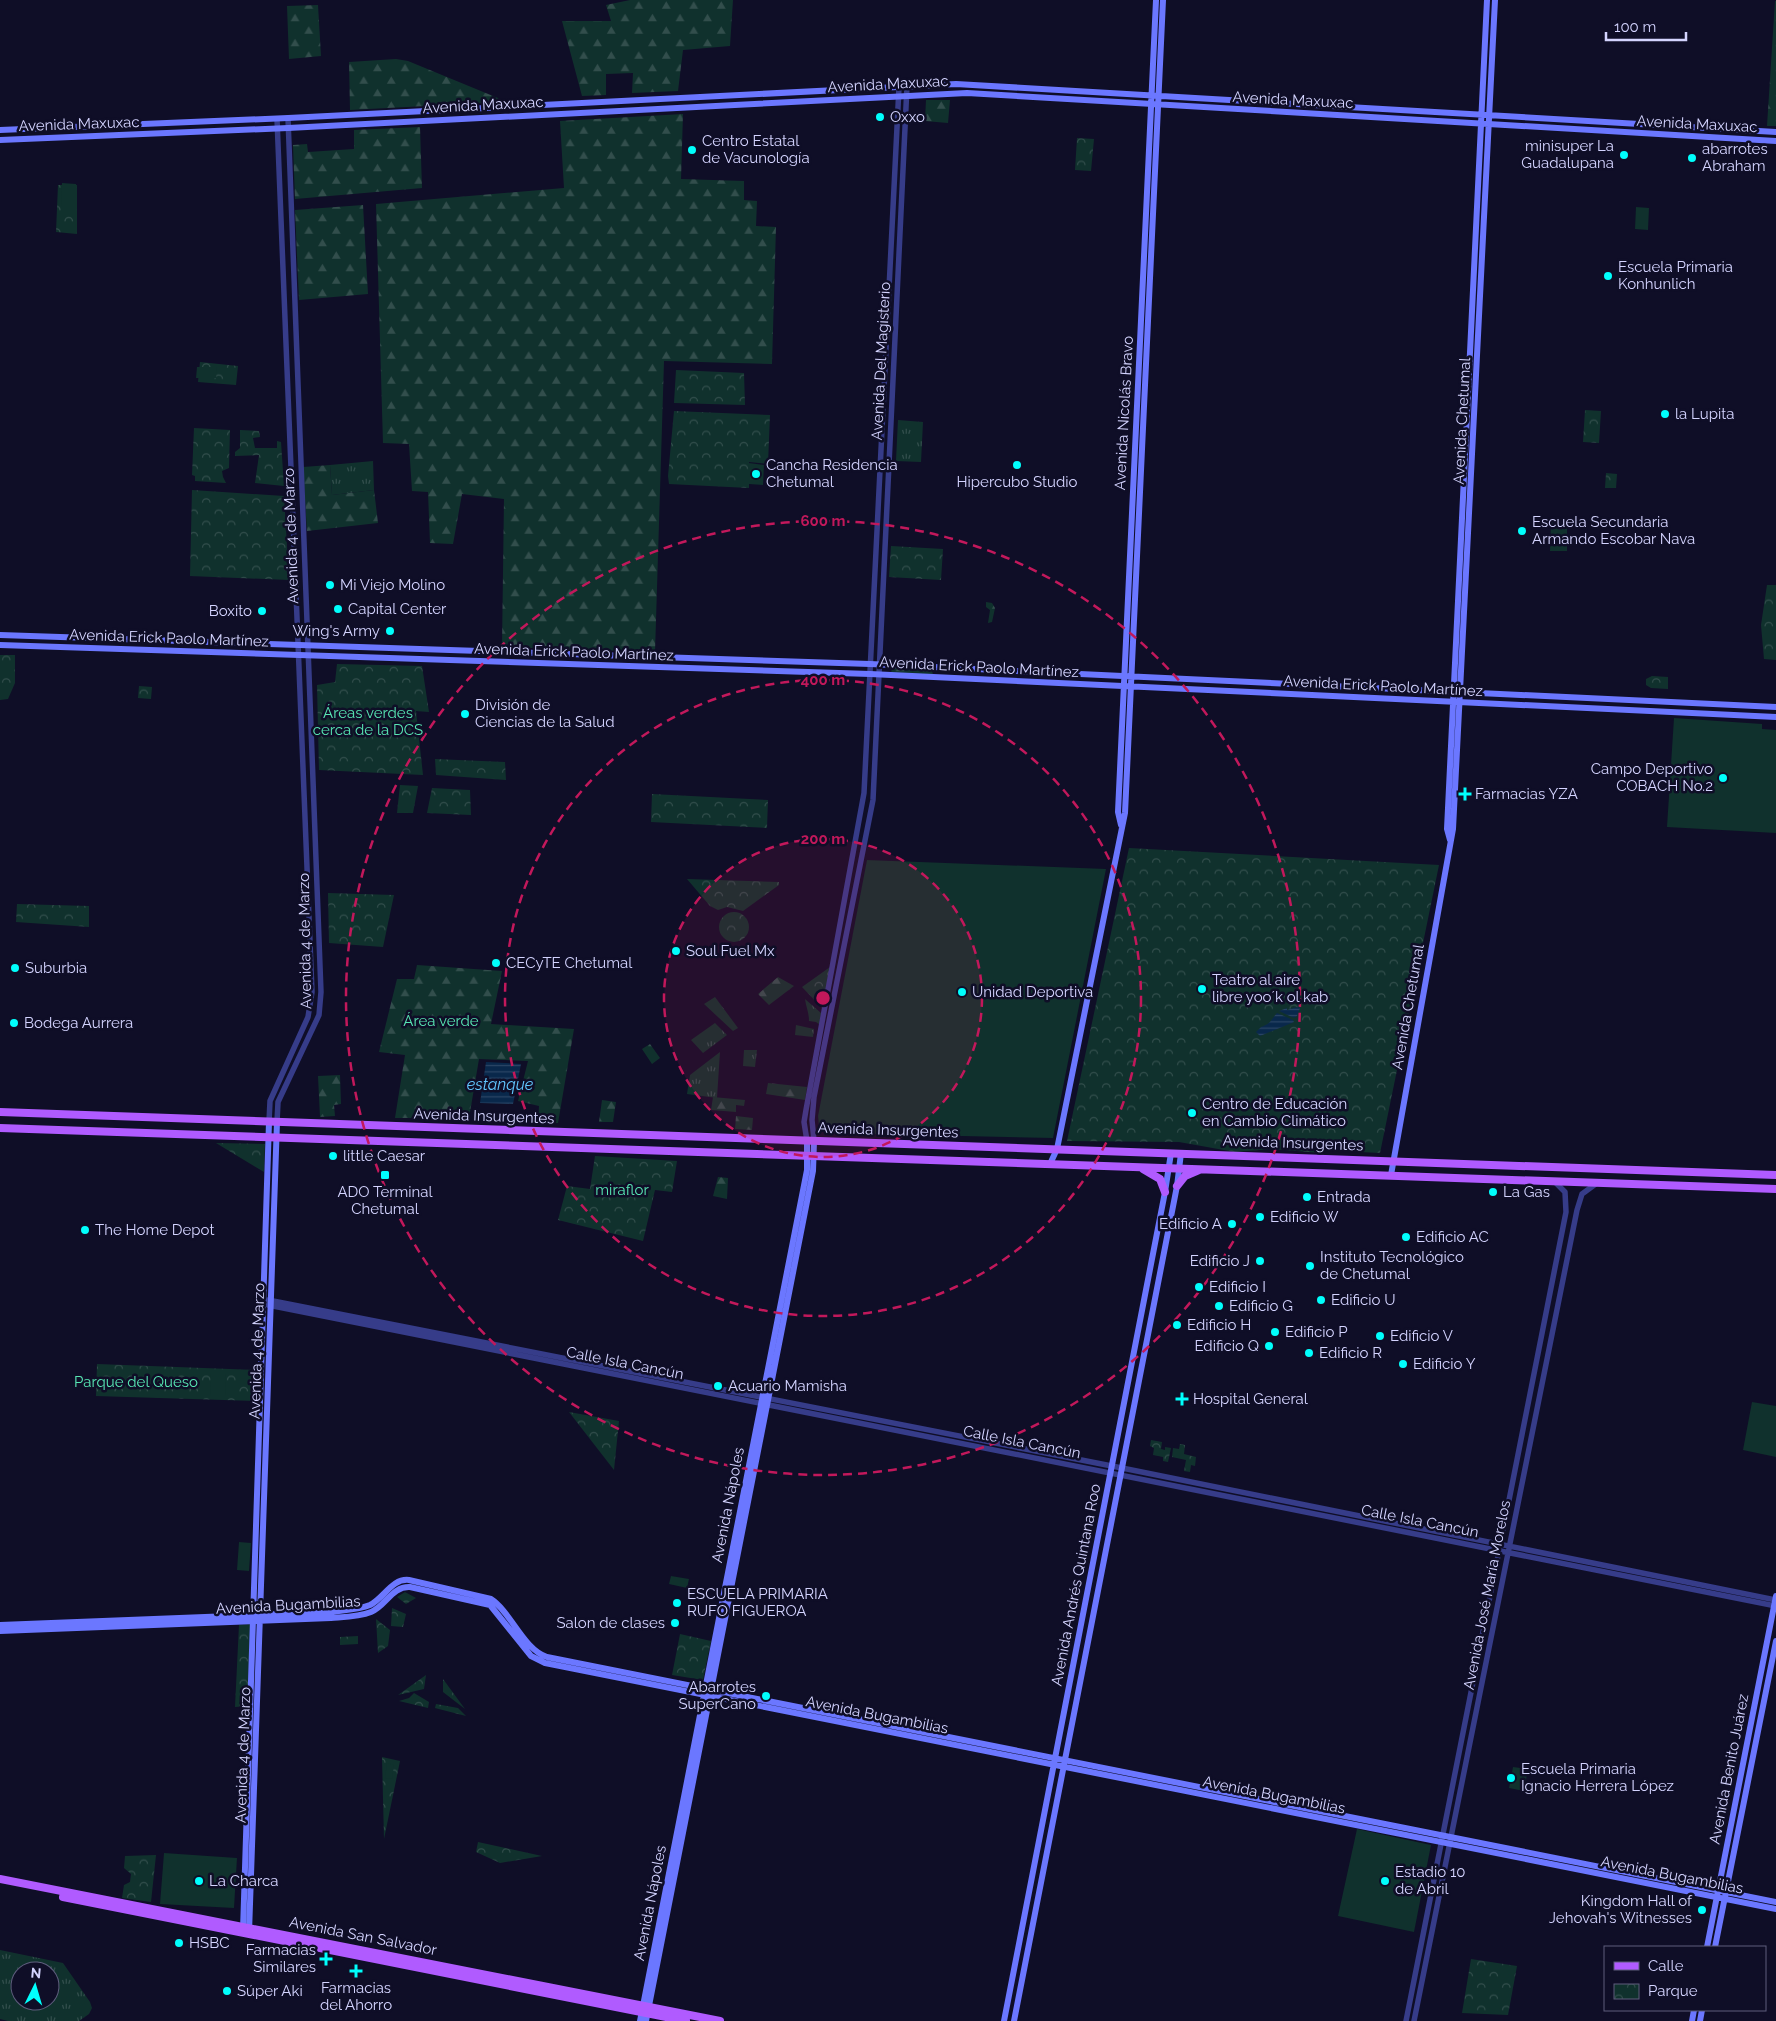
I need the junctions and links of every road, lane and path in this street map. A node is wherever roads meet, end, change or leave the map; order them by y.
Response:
1 (1156, 0) edge
2 (1163, 0) edge
3 (1487, 0) edge
4 (1495, 0) edge
5 (907, 86) junction
6 (900, 87) junction
7 (1152, 94) junction
8 (1159, 95) junction
9 (899, 96) junction
10 (907, 96) junction
11 (1151, 104) junction
12 (1159, 104) junction
13 (1482, 114) junction
14 (1490, 114) junction
15 (277, 118) junction
16 (288, 118) junction
17 (1482, 124) junction
18 (1489, 125) junction
19 (288, 128) junction
20 (277, 129) junction
21 (0, 130) edge
22 (1776, 132) edge
23 (0, 140) edge
24 (1776, 141) edge
25 (0, 635) edge
26 (0, 645) edge
27 (298, 645) junction
28 (308, 645) junction
29 (298, 655) junction
30 (308, 655) junction
31 (870, 664) junction
32 (879, 664) junction
33 (870, 674) junction
34 (878, 674) junction
35 (1128, 676) junction
36 (1273, 683) junction
37 (1128, 686) junction
38 (1457, 692) junction
39 (1272, 693) junction
40 (1457, 702) junction
41 (1776, 707) edge
42 (1776, 718) edge
43 (0, 1112) edge
44 (186, 1119) junction
45 (273, 1122) junction
46 (0, 1128) edge
47 (186, 1134) junction
48 (273, 1136) junction
49 (658, 1136) junction
50 (810, 1141) junction
51 (1057, 1149) junction
52 (656, 1150) junction
53 (1171, 1153) junction
54 (1181, 1153) junction
55 (1212, 1154) junction
56 (811, 1155) junction
57 (1392, 1160) junction
58 (1449, 1162) junction
59 (1050, 1164) junction
60 (1059, 1164) junction
61 (1517, 1165) junction
62 (1139, 1167) junction
63 (1170, 1168) junction
64 (1180, 1168) junction
65 (1203, 1169) junction
66 (1212, 1169) junction
67 (1391, 1175) junction
68 (1776, 1175) edge
69 (1449, 1177) junction
70 (1516, 1180) junction
71 (1554, 1181) junction
72 (1598, 1182) junction
73 (1177, 1186) junction
74 (1776, 1189) edge
75 (1165, 1192) junction
76 (267, 1302) junction
77 (765, 1401) junction
78 (1112, 1469) junction
79 (1122, 1471) junction
80 (1500, 1547) junction
81 (1509, 1549) junction
82 (1775, 1601) edge
83 (256, 1618) junction
84 (0, 1625) edge
85 (0, 1631) edge
86 (1776, 1641) edge
87 (708, 1691) junction
88 (1055, 1760) junction
89 (1064, 1762) junction
90 (1442, 1838) junction
91 (1451, 1840) junction
92 (0, 1879) edge
93 (0, 1884) edge
94 (1717, 1893) junction
95 (1725, 1895) junction
96 (1776, 1902) edge
97 (1776, 1909) edge
98 (246, 1930) junction
99 (1707, 1946) edge
100 (1714, 1946) edge
101 (646, 2012) edge
102 (640, 2021) edge
103 (686, 2021) edge
104 (720, 2021) edge
105 (1004, 2021) edge
106 (1014, 2021) edge
107 (1406, 2021) edge
108 (1414, 2021) edge

1 - 7 main road, Avenida Nicolás Bravo
2 - 8 main road, Avenida Nicolás Bravo
3 - 13 main road, Avenida Chetumal
4 - 14 main road, Avenida Chetumal
5 - 6 main road, Avenida Maxuxac
5 - 7 main road, Avenida Maxuxac
5 - 10 street, Avenida Del Magisterio
6 - 9 street, Avenida Del Magisterio
6 - 16 main road, Avenida Maxuxac
7 - 8 main road, Avenida Maxuxac
7 - 11 main road, Avenida Nicolás Bravo
8 - 12 main road, Avenida Nicolás Bravo
8 - 13 main road, Avenida Maxuxac
9 - 10 main road, Avenida Maxuxac
9 - 19 main road, Avenida Maxuxac
9 - 31 street, Avenida Del Magisterio
10 - 11 main road, Avenida Maxuxac
10 - 32 street, Avenida Del Magisterio
11 - 12 main road, Avenida Maxuxac
11 - 35 main road, Avenida Nicolás Bravo
12 - 17 main road, Avenida Maxuxac
12 - 35 main road, Avenida Nicolás Bravo
13 - 14 main road, Avenida Maxuxac
13 - 17 main road, Avenida Chetumal
14 - 18 main road, Avenida Chetumal
14 - 22 main road, Avenida Maxuxac
15 - 16 main road, Avenida Maxuxac
15 - 20 street, Avenida 4 de Marzo
15 - 21 main road, Avenida Maxuxac
16 - 19 street, Avenida 4 de Marzo
17 - 18 main road, Avenida Maxuxac
17 - 38 main road, Avenida Chetumal
18 - 24 main road, Avenida Maxuxac
18 - 38 main road, Avenida Chetumal
19 - 20 main road, Avenida Maxuxac
19 - 28 street, Avenida 4 de Marzo
20 - 23 main road, Avenida Maxuxac
20 - 27 street, Avenida 4 de Marzo
25 - 27 main road, Avenida Erick Paolo Martínez
26 - 29 main road, Avenida Erick Paolo Martínez
27 - 28 main road, Avenida Erick Paolo Martínez
27 - 29 street, Avenida 4 de Marzo
28 - 30 street, Avenida 4 de Marzo
28 - 31 main road, Avenida Erick Paolo Martínez
29 - 30 main road, Avenida Erick Paolo Martínez
29 - 45 street, Avenida 4 de Marzo
30 - 33 main road, Avenida Erick Paolo Martínez
30 - 45 street, Avenida 4 de Marzo
31 - 32 main road, Avenida Erick Paolo Martínez
31 - 33 street, Avenida Del Magisterio
32 - 34 street, Avenida Del Magisterio
32 - 35 main road, Avenida Erick Paolo Martínez
33 - 34 main road, Avenida Erick Paolo Martínez
33 - 50 street, Avenida Del Magisterio
34 - 37 main road, Avenida Erick Paolo Martínez
34 - 50 street, Avenida Del Magisterio
35 - 36 main road, Avenida Erick Paolo Martínez
35 - 37 main road, Avenida Nicolás Bravo
36 - 38 main road, Avenida Erick Paolo Martínez
36 - 39 street
37 - 39 main road, Avenida Erick Paolo Martínez
37 - 51 main road, Avenida Nicolás Bravo
38 - 40 main road, Avenida Chetumal
38 - 41 main road, Avenida Erick Paolo Martínez
39 - 40 main road, Avenida Erick Paolo Martínez
40 - 42 main road, Avenida Erick Paolo Martínez
40 - 57 main road, Avenida Chetumal
43 - 44 main road, Avenida Insurgentes
44 - 45 main road, Avenida Insurgentes
44 - 47 main road
45 - 48 main road, Avenida 4 de Marzo
45 - 49 main road, Avenida Insurgentes
46 - 47 main road, Avenida Insurgentes
47 - 48 main road, Avenida Insurgentes
48 - 52 main road, Avenida Insurgentes
48 - 76 main road, Avenida 4 de Marzo
49 - 50 main road, Avenida Insurgentes
49 - 52 main road
50 - 51 main road, Avenida Insurgentes
50 - 56 main road, Avenida Nápoles
51 - 53 main road, Avenida Insurgentes
51 - 59 main road, Avenida Nicolás Bravo
51 - 60 main road, Avenida Nicolás Bravo
52 - 56 main road, Avenida Insurgentes
53 - 54 main road, Avenida Insurgentes
53 - 63 main road, Avenida Andrés Quintana Roo
54 - 55 main road, Avenida Insurgentes
54 - 64 main road, Avenida Andrés Quintana Roo
55 - 57 main road, Avenida Insurgentes
55 - 66 main road
56 - 59 main road, Avenida Insurgentes
56 - 77 main road, Avenida Nápoles
57 - 58 main road, Avenida Insurgentes
57 - 67 main road, Avenida Chetumal
58 - 61 main road, Avenida Insurgentes
58 - 69 main road
59 - 60 main road, Avenida Insurgentes
60 - 62 main road, Avenida Insurgentes
61 - 68 main road, Avenida Insurgentes
61 - 70 main road
62 - 63 main road, Avenida Insurgentes
62 - 75 main road
63 - 64 main road, Avenida Insurgentes
63 - 75 main road, Avenida Andrés Quintana Roo
64 - 65 main road, Avenida Insurgentes
64 - 73 main road, Avenida Andrés Quintana Roo
65 - 66 main road, Avenida Insurgentes
65 - 73 main road
66 - 67 main road, Avenida Insurgentes
67 - 69 main road, Avenida Insurgentes
69 - 70 main road, Avenida Insurgentes
70 - 71 main road, Avenida Insurgentes
71 - 72 main road, Avenida Insurgentes
71 - 80 street, Avenida José María Morelos
72 - 74 main road, Avenida Insurgentes
72 - 81 street, Avenida José María Morelos
73 - 79 main road, Avenida Andrés Quintana Roo
75 - 78 main road, Avenida Andrés Quintana Roo
76 - 77 street, Calle Isla Cancún
76 - 83 main road, Avenida 4 de Marzo
77 - 78 street, Calle Isla Cancún
77 - 87 main road, Avenida Nápoles
78 - 79 street, Calle Isla Cancún
78 - 88 main road, Avenida Andrés Quintana Roo
79 - 80 street, Calle Isla Cancún
79 - 89 main road, Avenida Andrés Quintana Roo
80 - 81 street, Calle Isla Cancún
80 - 90 street, Avenida José María Morelos
81 - 82 street, Calle Isla Cancún
81 - 91 street, Avenida José María Morelos
82 - 94 main road, Avenida Benito Juárez
83 - 84 main road, Avenida Bugambilias
83 - 85 main road, Avenida Bugambilias
83 - 87 main road, Avenida Bugambilias
83 - 98 main road, Avenida 4 de Marzo
86 - 95 main road, Avenida Benito Juárez
87 - 88 main road, Avenida Bugambilias
87 - 101 main road, Avenida Nápoles
88 - 89 main road, Avenida Bugambilias
88 - 105 main road, Avenida Andrés Quintana Roo
89 - 90 main road, Avenida Bugambilias
89 - 106 main road, Avenida Andrés Quintana Roo
90 - 91 main road, Avenida Bugambilias
90 - 107 street, Avenida José María Morelos
91 - 94 main road, Avenida Bugambilias
91 - 108 street, Avenida José María Morelos
92 - 98 main road, Avenida San Salvador
93 - 98 main road, Avenida San Salvador
94 - 95 main road, Avenida Bugambilias
94 - 99 main road, Avenida Benito Juárez
95 - 96 main road, Avenida Bugambilias
95 - 97 main road, Avenida Bugambilias
95 - 100 main road, Avenida Benito Juárez
98 - 101 main road, Avenida San Salvador
101 - 102 main road, Avenida Nápoles
101 - 103 main road, Avenida San Salvador
101 - 104 main road, Avenida San Salvador

